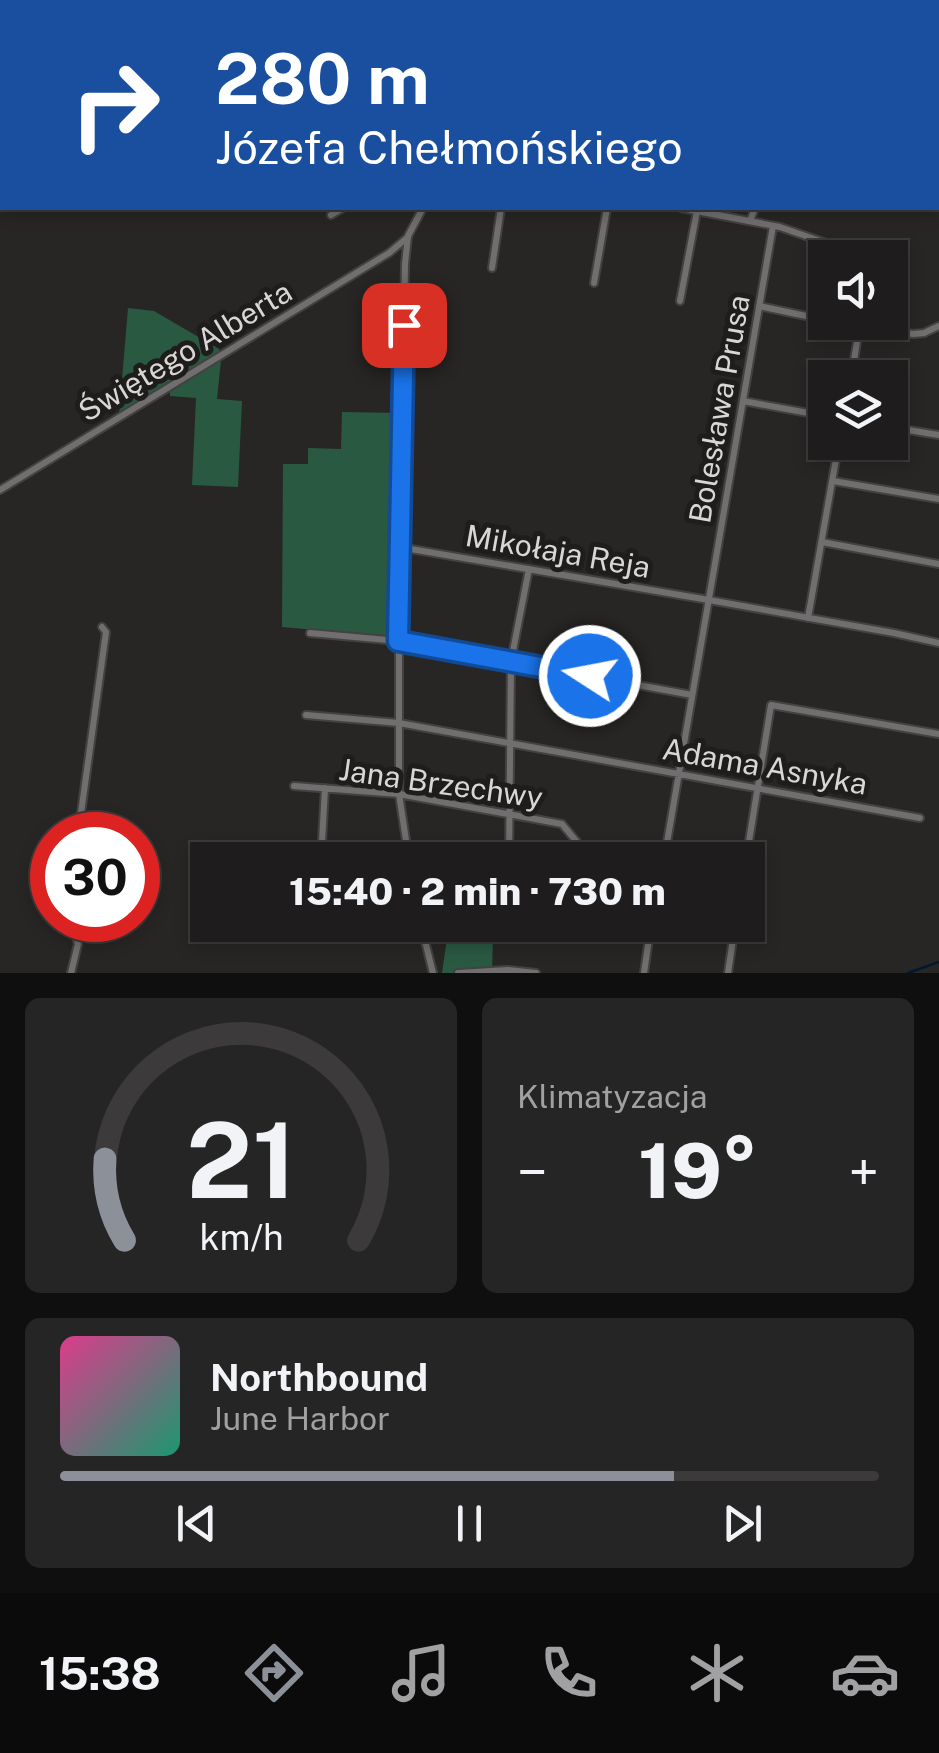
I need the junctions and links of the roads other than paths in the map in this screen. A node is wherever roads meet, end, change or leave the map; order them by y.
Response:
1 (339, 210) edge
2 (421, 210) edge
3 (501, 210) edge
4 (607, 210) edge
5 (692, 210) edge
6 (754, 210) edge
7 (697, 211) junction
8 (332, 214) dead end
9 (750, 221) junction
10 (774, 226) junction
11 (408, 236) junction
12 (815, 240) edge
13 (394, 250) junction
14 (406, 256) junction
15 (492, 268) dead end
16 (594, 284) dead end
17 (680, 302) dead end
18 (759, 306) junction
19 (808, 316) edge
20 (939, 326) edge
21 (908, 333) edge
22 (743, 401) junction
23 (808, 413) edge
24 (908, 430) edge
25 (939, 436) edge
26 (836, 460) edge
27 (833, 481) junction
28 (0, 490) edge
29 (939, 499) edge
30 (822, 542) junction
31 (399, 547) junction
32 (939, 564) edge
33 (529, 569) junction
34 (709, 600) junction
35 (808, 618) junction
36 (102, 627) dead end
37 (310, 633) dead end
38 (398, 641) junction
39 (939, 643) edge
40 (511, 662) junction
41 (692, 695) junction
42 (306, 715) dead end
43 (398, 724) junction
44 (939, 734) edge
45 (509, 743) junction
46 (679, 773) junction
47 (294, 786) dead end
48 (326, 788) junction
49 (758, 788) junction
50 (399, 794) junction
51 (81, 812) edge
52 (508, 814) junction
53 (920, 818) dead end
54 (322, 842) edge
55 (406, 842) edge
56 (509, 842) edge
57 (577, 842) edge
58 (667, 842) edge
59 (749, 842) edge
60 (78, 942) edge
61 (425, 942) edge
62 (648, 942) edge
63 (733, 942) edge
64 (70, 973) edge
65 (432, 973) edge
66 (458, 973) edge
67 (536, 973) edge
68 (644, 973) edge
69 (728, 973) edge

1 - 8 street
2 - 11 street
3 - 15 street
4 - 16 street
5 - 7 street
6 - 9 street
7 - 9 street
7 - 17 street
9 - 10 street
10 - 12 street
10 - 18 street, Bolesława Prusa
11 - 13 street, Świętego Alberta
11 - 14 street
13 - 14 street
13 - 28 street, Świętego Alberta
14 - 31 street
18 - 19 street
18 - 22 street, Bolesława Prusa
20 - 21 street
22 - 23 street
22 - 34 street, Bolesława Prusa
24 - 25 street
26 - 27 street
27 - 29 street
27 - 30 street
30 - 32 street
30 - 35 street
31 - 33 street, Mikołaja Reja
31 - 38 street
33 - 34 street, Mikołaja Reja
33 - 40 street
34 - 35 street, Mikołaja Reja
34 - 41 street, Bolesława Prusa
35 - 39 street, Mikołaja Reja
36 - 51 street
37 - 38 street
38 - 40 street
38 - 43 street
40 - 41 street
40 - 45 street
41 - 46 street, Bolesława Prusa
42 - 43 street, Adama Asnyka
43 - 45 street, Adama Asnyka
43 - 50 street
44 - 49 street
45 - 46 street, Adama Asnyka
45 - 52 street
46 - 49 street, Adama Asnyka
46 - 58 street, Bolesława Prusa
47 - 48 street, Jana Brzechwy
48 - 50 street, Jana Brzechwy
48 - 54 street
49 - 53 street, Adama Asnyka
49 - 59 street
50 - 52 street, Jana Brzechwy
50 - 55 street
52 - 56 street
52 - 57 street, Jana Brzechwy
60 - 64 street
61 - 65 street
62 - 68 street
63 - 69 street
66 - 67 street

